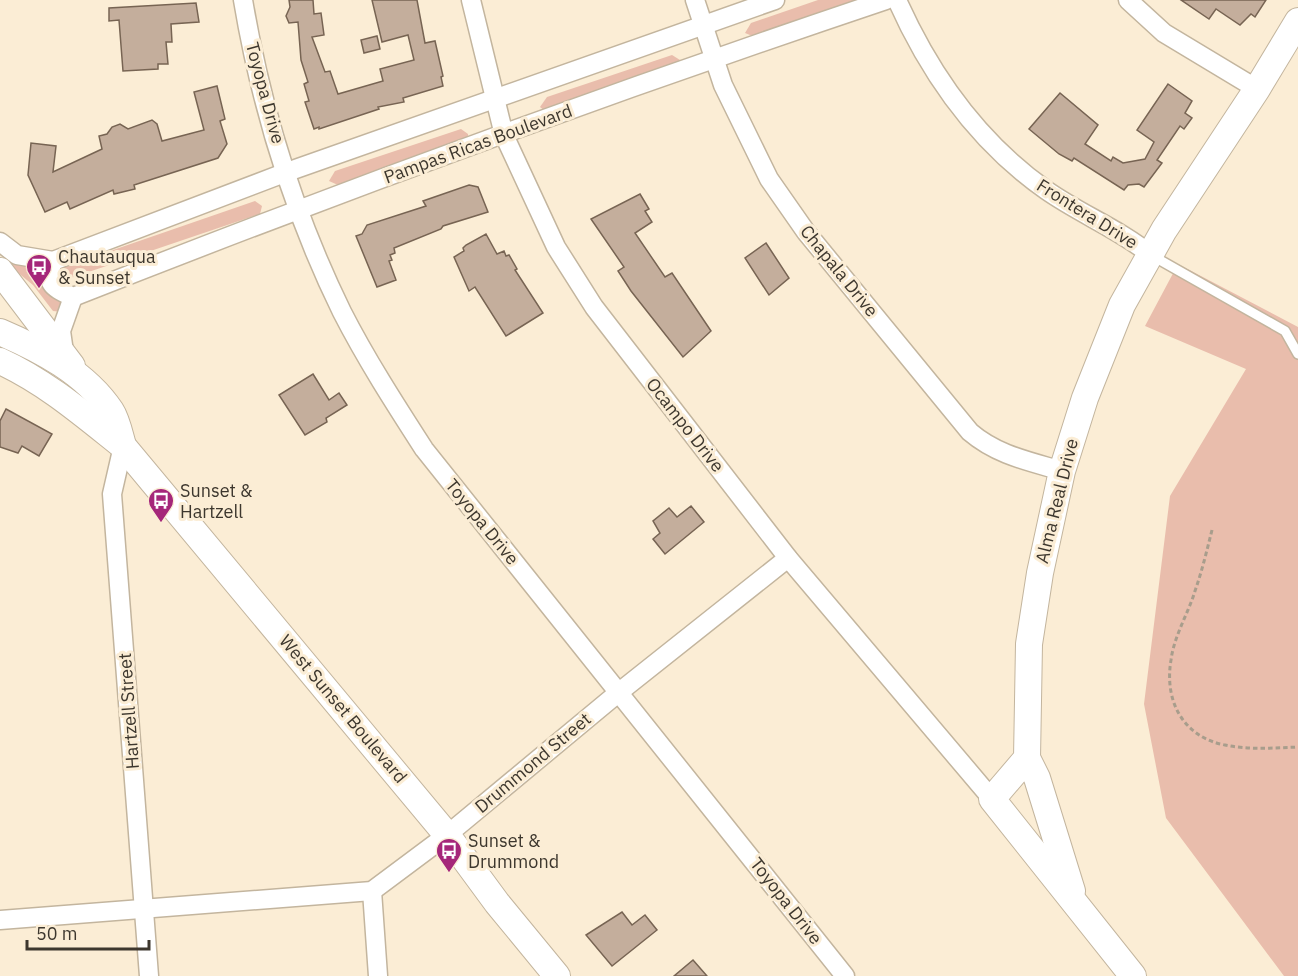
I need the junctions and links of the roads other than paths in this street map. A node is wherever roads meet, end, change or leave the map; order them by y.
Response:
1 (243, 0) edge
2 (471, 0) edge
3 (695, 0) edge
4 (775, 0) edge
5 (886, 0) edge
6 (897, 0) edge
7 (1128, 0) edge
8 (1298, 21) edge
9 (703, 26) junction
10 (714, 58) junction
11 (1257, 89) junction
12 (495, 99) junction
13 (504, 135) junction
14 (287, 172) junction
15 (298, 208) junction
16 (0, 242) edge
17 (1151, 255) junction
18 (53, 261) junction
19 (0, 271) edge
20 (72, 297) junction
21 (0, 332) edge
22 (64, 352) junction
23 (1298, 354) edge
24 (0, 361) edge
25 (78, 376) junction
26 (123, 446) junction
27 (1062, 471) junction
28 (788, 558) junction
29 (618, 693) junction
30 (1027, 759) junction
31 (992, 799) junction
32 (447, 835) junction
33 (372, 891) junction
34 (1076, 905) junction
35 (144, 908) junction
36 (0, 920) edge
37 (149, 976) edge
38 (378, 976) edge
39 (557, 976) edge
40 (845, 976) edge
41 (1133, 976) edge

1 - 14 street, Toyopa Drive
2 - 12 street, Ocampo Drive
3 - 9 street, Chapala Drive
4 - 9 street, Pampas Ricas Boulevard
5 - 10 street, Pampas Ricas Boulevard
6 - 17 street, Frontera Drive
7 - 11 street
8 - 11 street, Alma Real Drive
9 - 10 street, Chapala Drive
9 - 12 street, Pampas Ricas Boulevard
10 - 13 street, Pampas Ricas Boulevard
10 - 27 street, Chapala Drive
11 - 17 street, Alma Real Drive
12 - 13 street, Ocampo Drive
12 - 14 street, Pampas Ricas Boulevard
13 - 15 street, Pampas Ricas Boulevard
13 - 28 street, Ocampo Drive
14 - 15 street, Toyopa Drive
14 - 18 street, Pampas Ricas Boulevard
15 - 20 street, Pampas Ricas Boulevard
15 - 29 street, Toyopa Drive
16 - 18 street
17 - 23 lane
17 - 27 street, Alma Real Drive
18 - 20 street
19 - 22 street
20 - 22 street
21 - 25 street, West Sunset Boulevard
22 - 25 street
24 - 26 street, West Sunset Boulevard
25 - 26 street, West Sunset Boulevard
26 - 32 street, West Sunset Boulevard
26 - 35 street, Hartzell Street
27 - 30 street, Alma Real Drive
28 - 29 street, Drummond Street
28 - 31 street, Ocampo Drive
29 - 32 street, Drummond Street
29 - 40 street, Toyopa Drive
30 - 31 street
30 - 34 street
31 - 34 street
32 - 33 street, Drummond Street
32 - 39 street, West Sunset Boulevard
33 - 35 street
33 - 38 street
34 - 41 street
35 - 36 street
35 - 37 street, Hartzell Street

